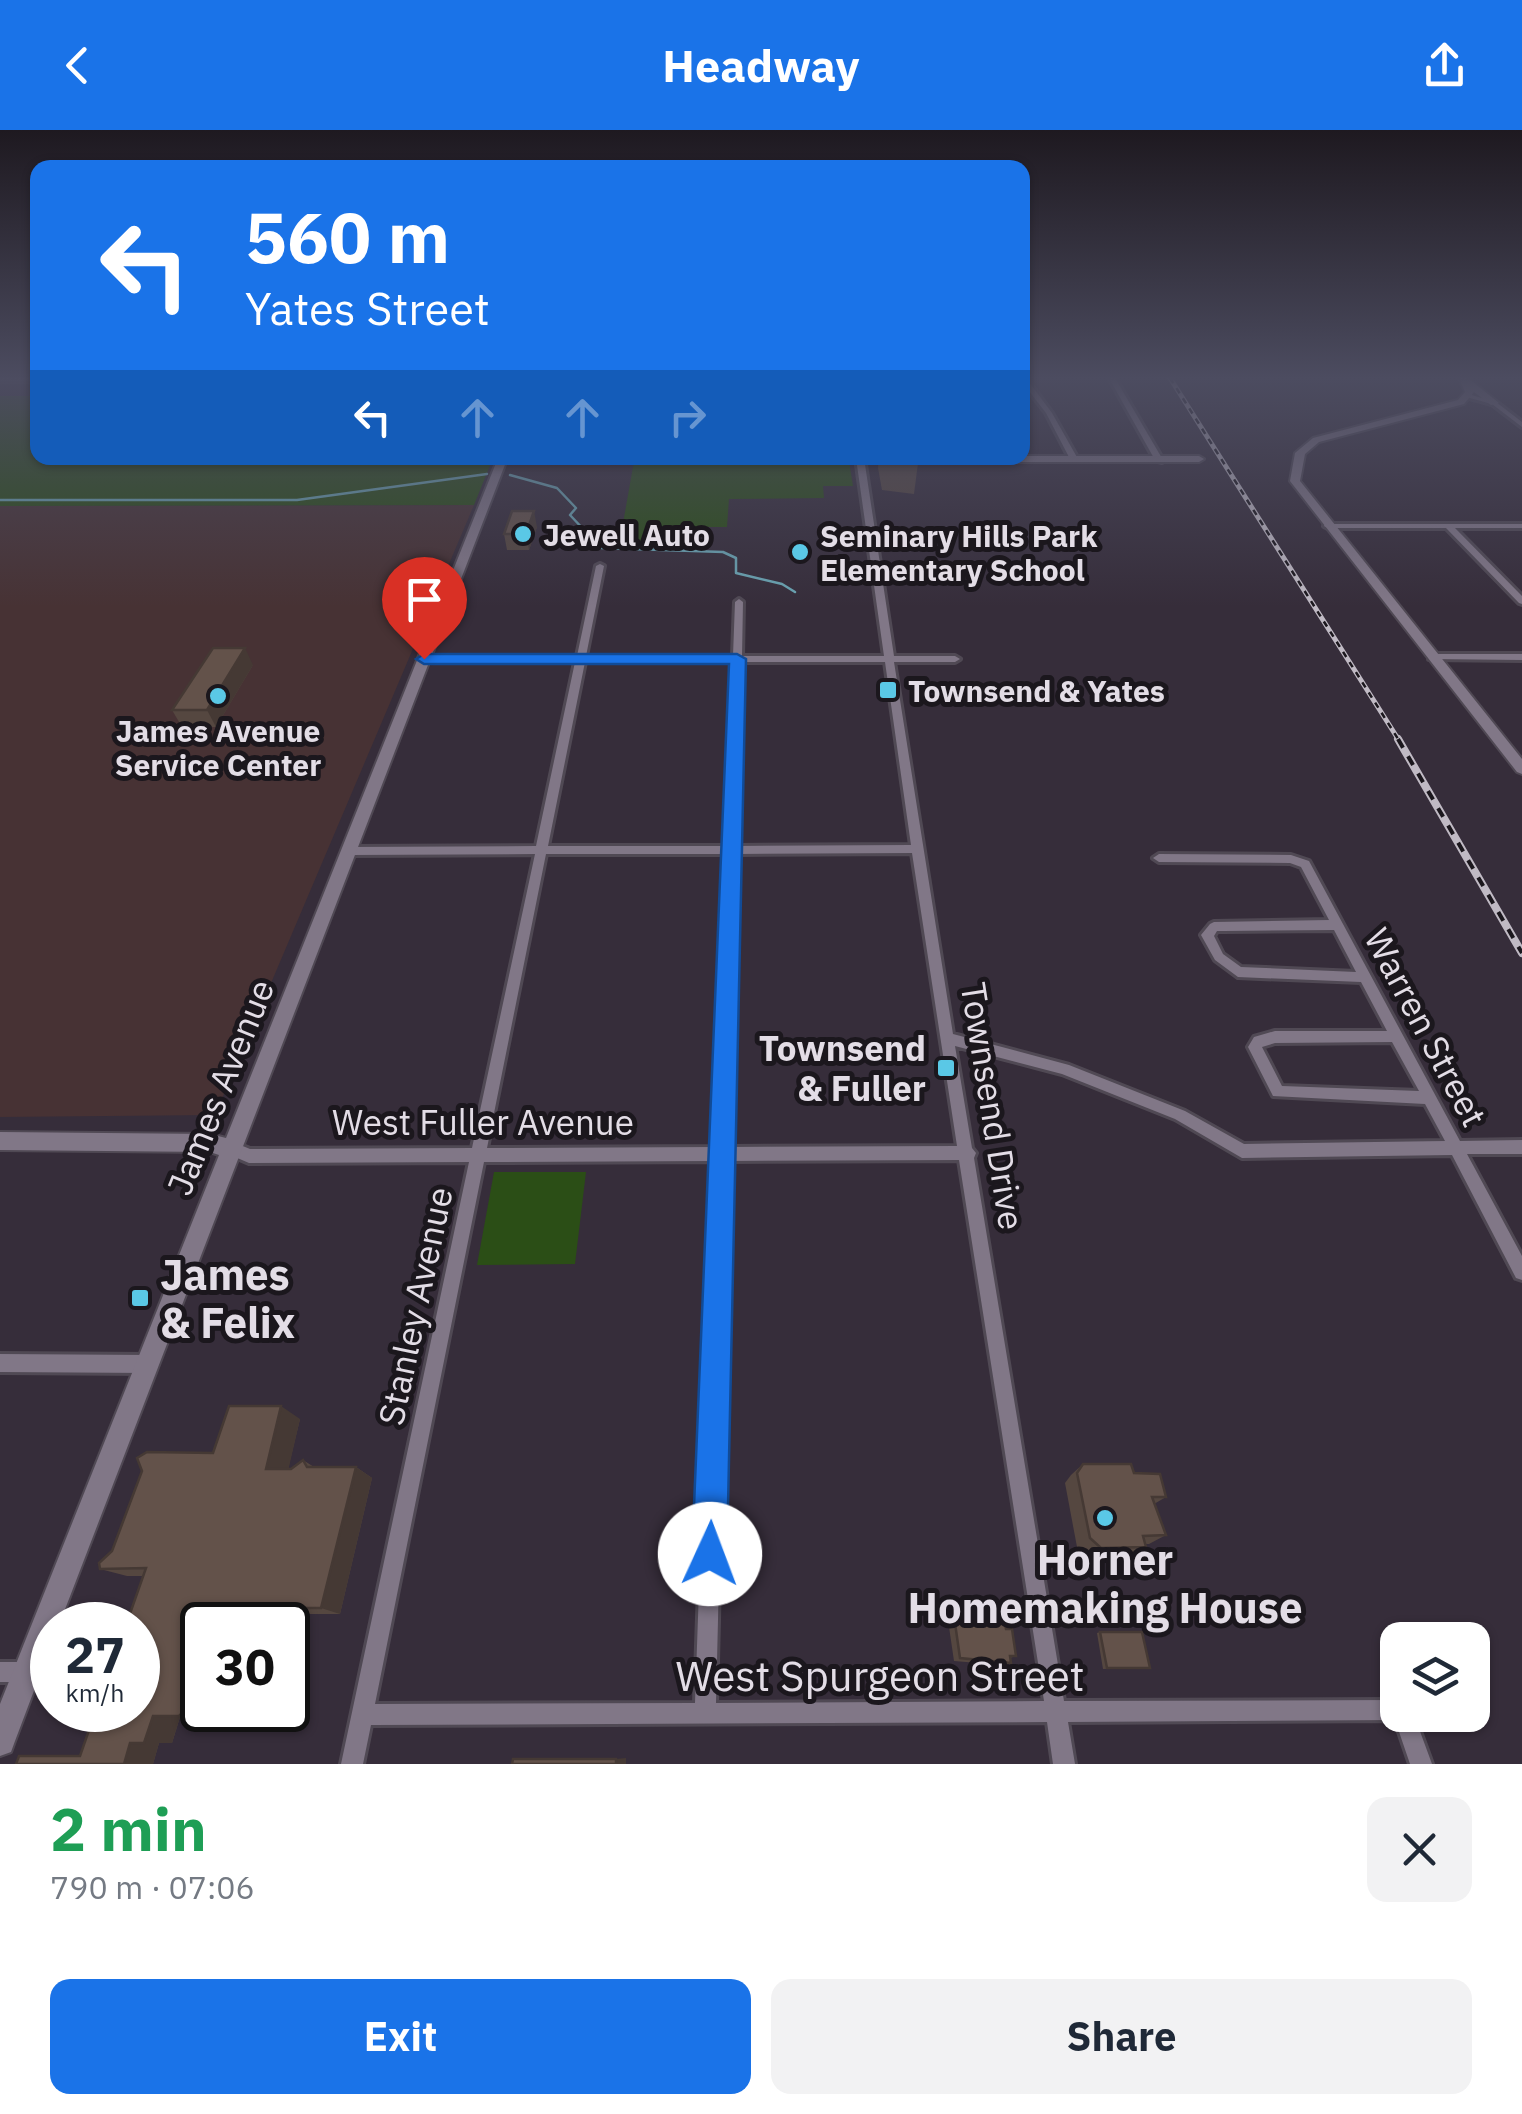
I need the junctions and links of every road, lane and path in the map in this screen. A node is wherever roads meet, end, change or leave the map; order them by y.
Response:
1 (1071, 454) edge
2 (1156, 454) edge
3 (1302, 454) edge
4 (1030, 459) edge
5 (1074, 460) junction
6 (1159, 460) junction
7 (1200, 460) dead end
8 (500, 465) edge
9 (861, 465) edge
10 (1328, 526) junction
11 (1448, 526) junction
12 (1522, 526) edge
13 (600, 566) dead end
14 (739, 602) dead end
15 (1522, 602) edge
16 (1432, 657) junction
17 (1522, 657) edge
18 (424, 659) junction
19 (580, 659) junction
20 (737, 659) junction
21 (892, 659) junction
22 (956, 660) dead end
23 (1522, 769) edge
24 (917, 849) junction
25 (540, 850) junction
26 (349, 852) junction
27 (731, 852) junction
28 (1160, 858) dead end
29 (1338, 925) junction
30 (1365, 977) junction
31 (1397, 1036) junction
32 (951, 1040) junction
33 (1430, 1098) junction
34 (0, 1141) edge
35 (233, 1148) junction
36 (1522, 1148) edge
37 (1456, 1149) junction
38 (968, 1153) junction
39 (722, 1154) junction
40 (477, 1155) junction
41 (1522, 1272) edge
42 (0, 1362) edge
43 (148, 1364) junction
44 (0, 1672) edge
45 (27, 1672) junction
46 (1380, 1710) edge
47 (1056, 1712) junction
48 (705, 1714) junction
49 (362, 1715) junction
50 (1410, 1732) edge
51 (0, 1740) edge
52 (352, 1764) edge
53 (1064, 1764) edge
54 (1421, 1764) edge

1 - 5 street
2 - 6 street
3 - 10 main road
4 - 5 main road
5 - 6 main road
6 - 7 main road
8 - 18 main road, James Avenue
9 - 21 street, Townsend Drive
10 - 11 street
10 - 16 main road
11 - 12 street
11 - 15 street
13 - 19 street, Stanley Avenue
14 - 20 street
16 - 17 street
16 - 23 main road
18 - 19 street
18 - 26 main road, James Avenue
19 - 20 street
19 - 25 street, Stanley Avenue
20 - 21 street
20 - 27 street
21 - 22 street
21 - 24 street, Townsend Drive
24 - 27 street
24 - 32 street, Townsend Drive
25 - 26 street
25 - 27 street
25 - 40 street, Stanley Avenue
26 - 35 main road, James Avenue
27 - 39 street
28 - 29 street, Warren Street
29 - 30 street, Warren Street
29 - 30 street
30 - 31 street, Warren Street
31 - 33 street, Warren Street
31 - 33 street
32 - 37 street
32 - 38 street, Townsend Drive
33 - 37 street, Warren Street
34 - 35 main road, West Fuller Avenue
35 - 40 street, West Fuller Avenue
35 - 43 main road, James Avenue
36 - 37 street
37 - 41 street, Warren Street
38 - 39 street, West Fuller Avenue
38 - 47 street, Townsend Drive
39 - 40 street, West Fuller Avenue
39 - 48 street
40 - 49 street, Stanley Avenue
42 - 43 street
43 - 45 main road, James Avenue
44 - 45 street
45 - 51 main road, James Avenue
46 - 47 street, West Spurgeon Street
47 - 48 street, West Spurgeon Street
47 - 53 street, Townsend Drive
48 - 49 street, West Spurgeon Street
49 - 52 street, Stanley Avenue
50 - 54 street

